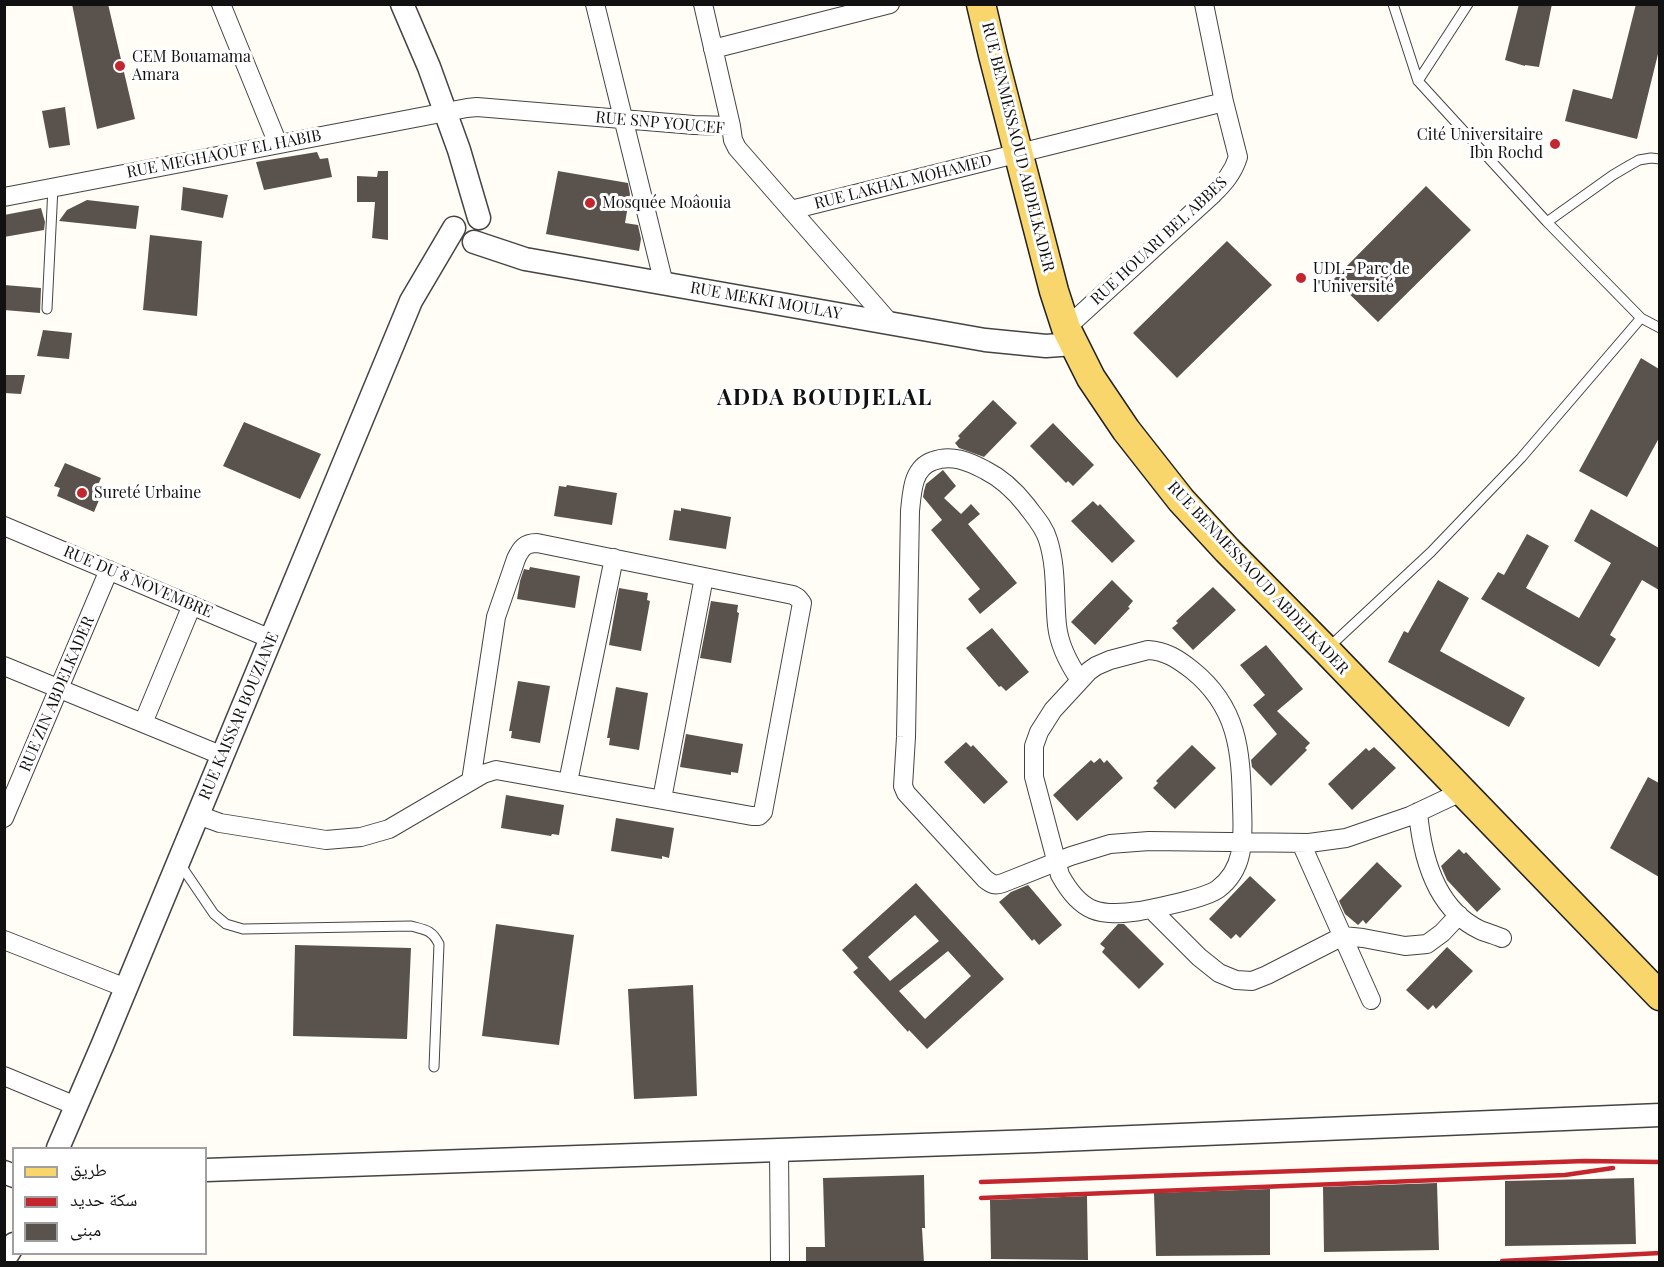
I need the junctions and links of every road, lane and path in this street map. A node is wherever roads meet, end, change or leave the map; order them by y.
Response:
1 (221, 4) edge
2 (402, 4) edge
3 (595, 4) edge
4 (703, 4) edge
5 (890, 4) edge
6 (981, 4) edge
7 (1204, 4) edge
8 (1393, 4) edge
9 (1468, 4) edge
10 (819, 13) edge
11 (713, 49) junction
12 (1418, 81) junction
13 (1224, 102) junction
14 (444, 111) junction
15 (624, 119) junction
16 (730, 126) junction
17 (278, 144) junction
18 (1019, 153) junction
19 (1659, 159) edge
20 (53, 187) junction
21 (4, 197) edge
22 (791, 210) junction
23 (1547, 222) junction
24 (469, 229) junction
25 (664, 284) junction
26 (47, 309) dead end
27 (1641, 318) junction
28 (890, 323) junction
29 (1659, 328) edge
30 (1070, 336) junction
31 (4, 526) edge
32 (614, 558) junction
33 (109, 570) junction
34 (704, 577) junction
35 (192, 605) junction
36 (271, 639) junction
37 (1326, 650) junction
38 (4, 666) edge
39 (1080, 680) junction
40 (59, 689) junction
41 (143, 723) junction
42 (222, 756) junction
43 (471, 781) junction
44 (568, 782) junction
45 (1463, 791) junction
46 (662, 799) junction
47 (1418, 812) junction
48 (198, 815) junction
49 (4, 818) edge
50 (1243, 843) junction
51 (1301, 843) junction
52 (1057, 861) junction
53 (178, 862) junction
54 (1151, 909) junction
55 (1459, 915) junction
56 (1343, 936) junction
57 (1502, 938) dead end
58 (4, 940) edge
59 (126, 988) junction
60 (1659, 996) edge
61 (1371, 1000) dead end
62 (434, 1067) dead end
63 (4, 1076) edge
64 (76, 1106) junction
65 (1659, 1115) edge
66 (59, 1147) edge
67 (779, 1150) junction
68 (207, 1170) edge
69 (12, 1246) edge
70 (4, 1260) edge
71 (780, 1263) edge

1 - 17 street
2 - 14 street
3 - 15 street
4 - 11 street
5 - 10 street
6 - 18 main road, RUE BENMESSAOUD ABDELKADER
7 - 13 street
8 - 12 lane
9 - 12 lane
10 - 11 street
11 - 16 street
12 - 23 lane
13 - 18 street, RUE LAKHAL MOHAMED
13 - 30 street, RUE HOUARI BEL ABBES
14 - 15 street, RUE SNP YOUCEF
14 - 17 street, RUE MEGHAOUF EL HABIB
14 - 24 street
15 - 16 street, RUE SNP YOUCEF
15 - 25 street
16 - 22 street, RUE SNP YOUCEF
17 - 20 street, RUE MEGHAOUF EL HABIB
18 - 22 street, RUE LAKHAL MOHAMED
18 - 30 main road, RUE BENMESSAOUD ABDELKADER
19 - 23 lane
20 - 21 street, RUE MEGHAOUF EL HABIB
20 - 26 lane
22 - 28 street, RUE SNP YOUCEF
23 - 27 lane
24 - 25 street, RUE MEKKI MOULAY
24 - 36 street, RUE KAISSAR BOUZIANE
25 - 28 street, RUE MEKKI MOULAY
27 - 29 lane
27 - 37 lane
28 - 30 street, RUE MEKKI MOULAY
30 - 37 main road, RUE BENMESSAOUD ABDELKADER
31 - 33 street, RUE DU 8 NOVEMBRE
32 - 34 street
32 - 43 street
32 - 44 street
33 - 35 street, RUE DU 8 NOVEMBRE
33 - 40 street, RUE ZIN ABDELKADER
34 - 46 street
34 - 46 street
35 - 36 street, RUE DU 8 NOVEMBRE
35 - 41 street
36 - 42 street, RUE KAISSAR BOUZIANE
37 - 45 main road, RUE BENMESSAOUD ABDELKADER
38 - 40 street
39 - 50 street
39 - 52 street
39 - 52 street
40 - 41 street
40 - 49 street, RUE ZIN ABDELKADER
41 - 42 street
42 - 48 street, RUE KAISSAR BOUZIANE
43 - 44 street
43 - 48 street
44 - 46 street
45 - 47 street
45 - 60 main road, RUE BENMESSAOUD ABDELKADER
47 - 51 street
47 - 55 street
48 - 53 street, RUE KAISSAR BOUZIANE
50 - 51 street
50 - 52 street
50 - 54 street
51 - 56 street
52 - 54 street
53 - 59 street, RUE KAISSAR BOUZIANE
53 - 62 lane
54 - 56 street
55 - 56 street
55 - 57 street
56 - 61 street
58 - 59 street
59 - 64 street, RUE KAISSAR BOUZIANE
63 - 64 street
64 - 66 street, RUE KAISSAR BOUZIANE
65 - 67 street
67 - 68 street
67 - 71 street
69 - 70 street

